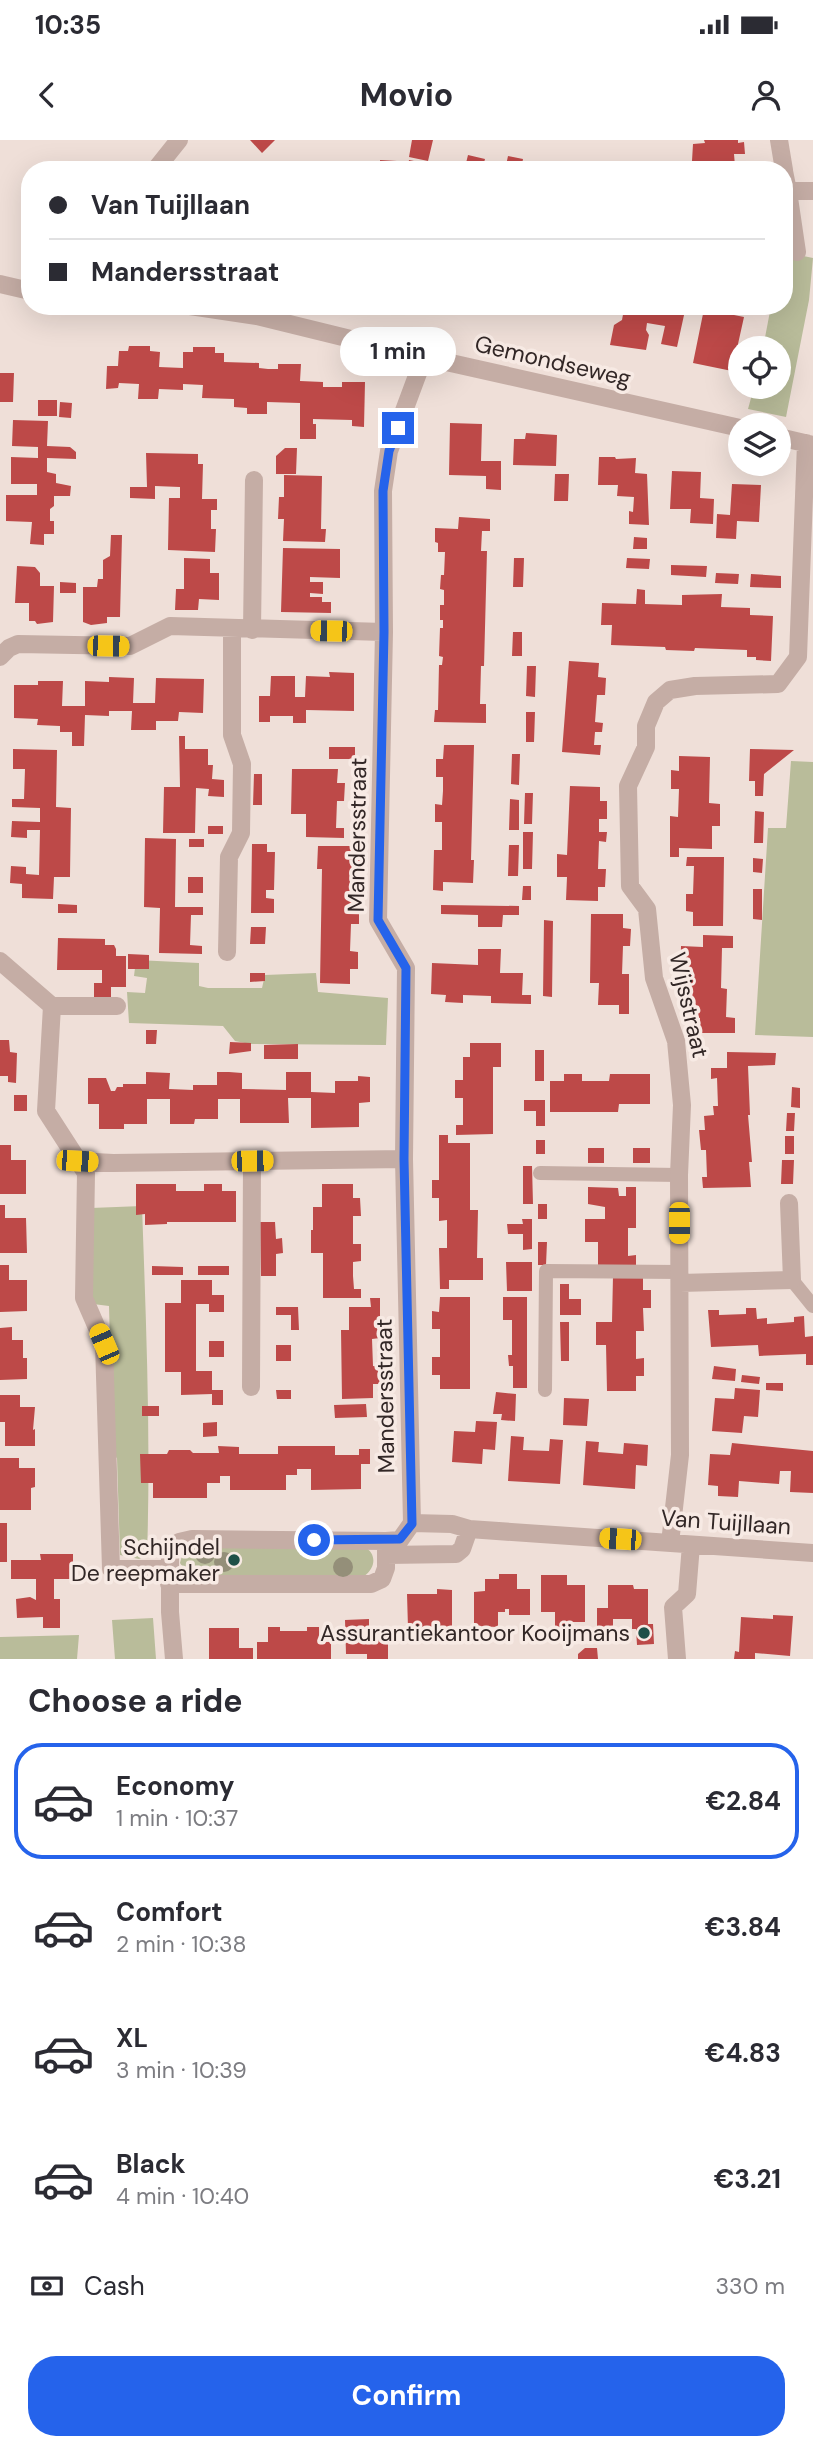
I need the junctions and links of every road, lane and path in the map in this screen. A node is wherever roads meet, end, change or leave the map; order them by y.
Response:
1 (179, 140) edge
2 (779, 140) edge
3 (162, 161) edge
4 (782, 161) edge
5 (793, 191) edge
6 (813, 191) edge
7 (793, 225) edge
8 (797, 253) dead end
9 (0, 284) edge
10 (21, 289) edge
11 (250, 315) edge
12 (424, 357) junction
13 (728, 425) edge
14 (791, 440) edge
15 (810, 444) edge
16 (254, 480) dead end
17 (232, 629) junction
18 (252, 630) junction
19 (384, 632) junction
20 (0, 657) edge
21 (227, 952) dead end
22 (0, 961) edge
23 (52, 1006) junction
24 (117, 1006) dead end
25 (404, 1159) junction
26 (77, 1161) junction
27 (252, 1161) junction
28 (540, 1173) dead end
29 (679, 1175) junction
30 (789, 1203) dead end
31 (680, 1278) junction
32 (792, 1280) junction
33 (813, 1306) edge
34 (251, 1387) dead end
35 (545, 1390) dead end
36 (412, 1524) junction
37 (469, 1529) junction
38 (670, 1543) junction
39 (691, 1545) junction
40 (386, 1548) junction
41 (813, 1553) edge
42 (169, 1576) junction
43 (174, 1659) edge
44 (677, 1659) edge

1 - 3 street
2 - 4 street
5 - 6 street
7 - 8 street
9 - 10 street
11 - 12 street, Gemondseweg
12 - 13 street, Gemondseweg
12 - 19 street, Mandersstraat
14 - 15 street
15 - 29 street, Wijsstraat
16 - 18 street
17 - 18 street
17 - 20 street
17 - 21 street
18 - 19 street
19 - 25 street, Mandersstraat
22 - 23 street
23 - 24 street
23 - 26 street
25 - 27 street
25 - 36 street, Mandersstraat
26 - 27 street
26 - 42 street
27 - 34 street
28 - 29 lane
29 - 31 street, Wijsstraat
30 - 32 street
31 - 32 street
31 - 35 lane
31 - 38 street, Wijsstraat
32 - 33 lane
36 - 37 street, Van Tuijllaan
36 - 40 street
37 - 38 street, Van Tuijllaan
37 - 40 street
38 - 39 street, Van Tuijllaan
39 - 41 street, Van Tuijllaan
39 - 44 street
40 - 42 street
40 - 42 street
42 - 43 street

